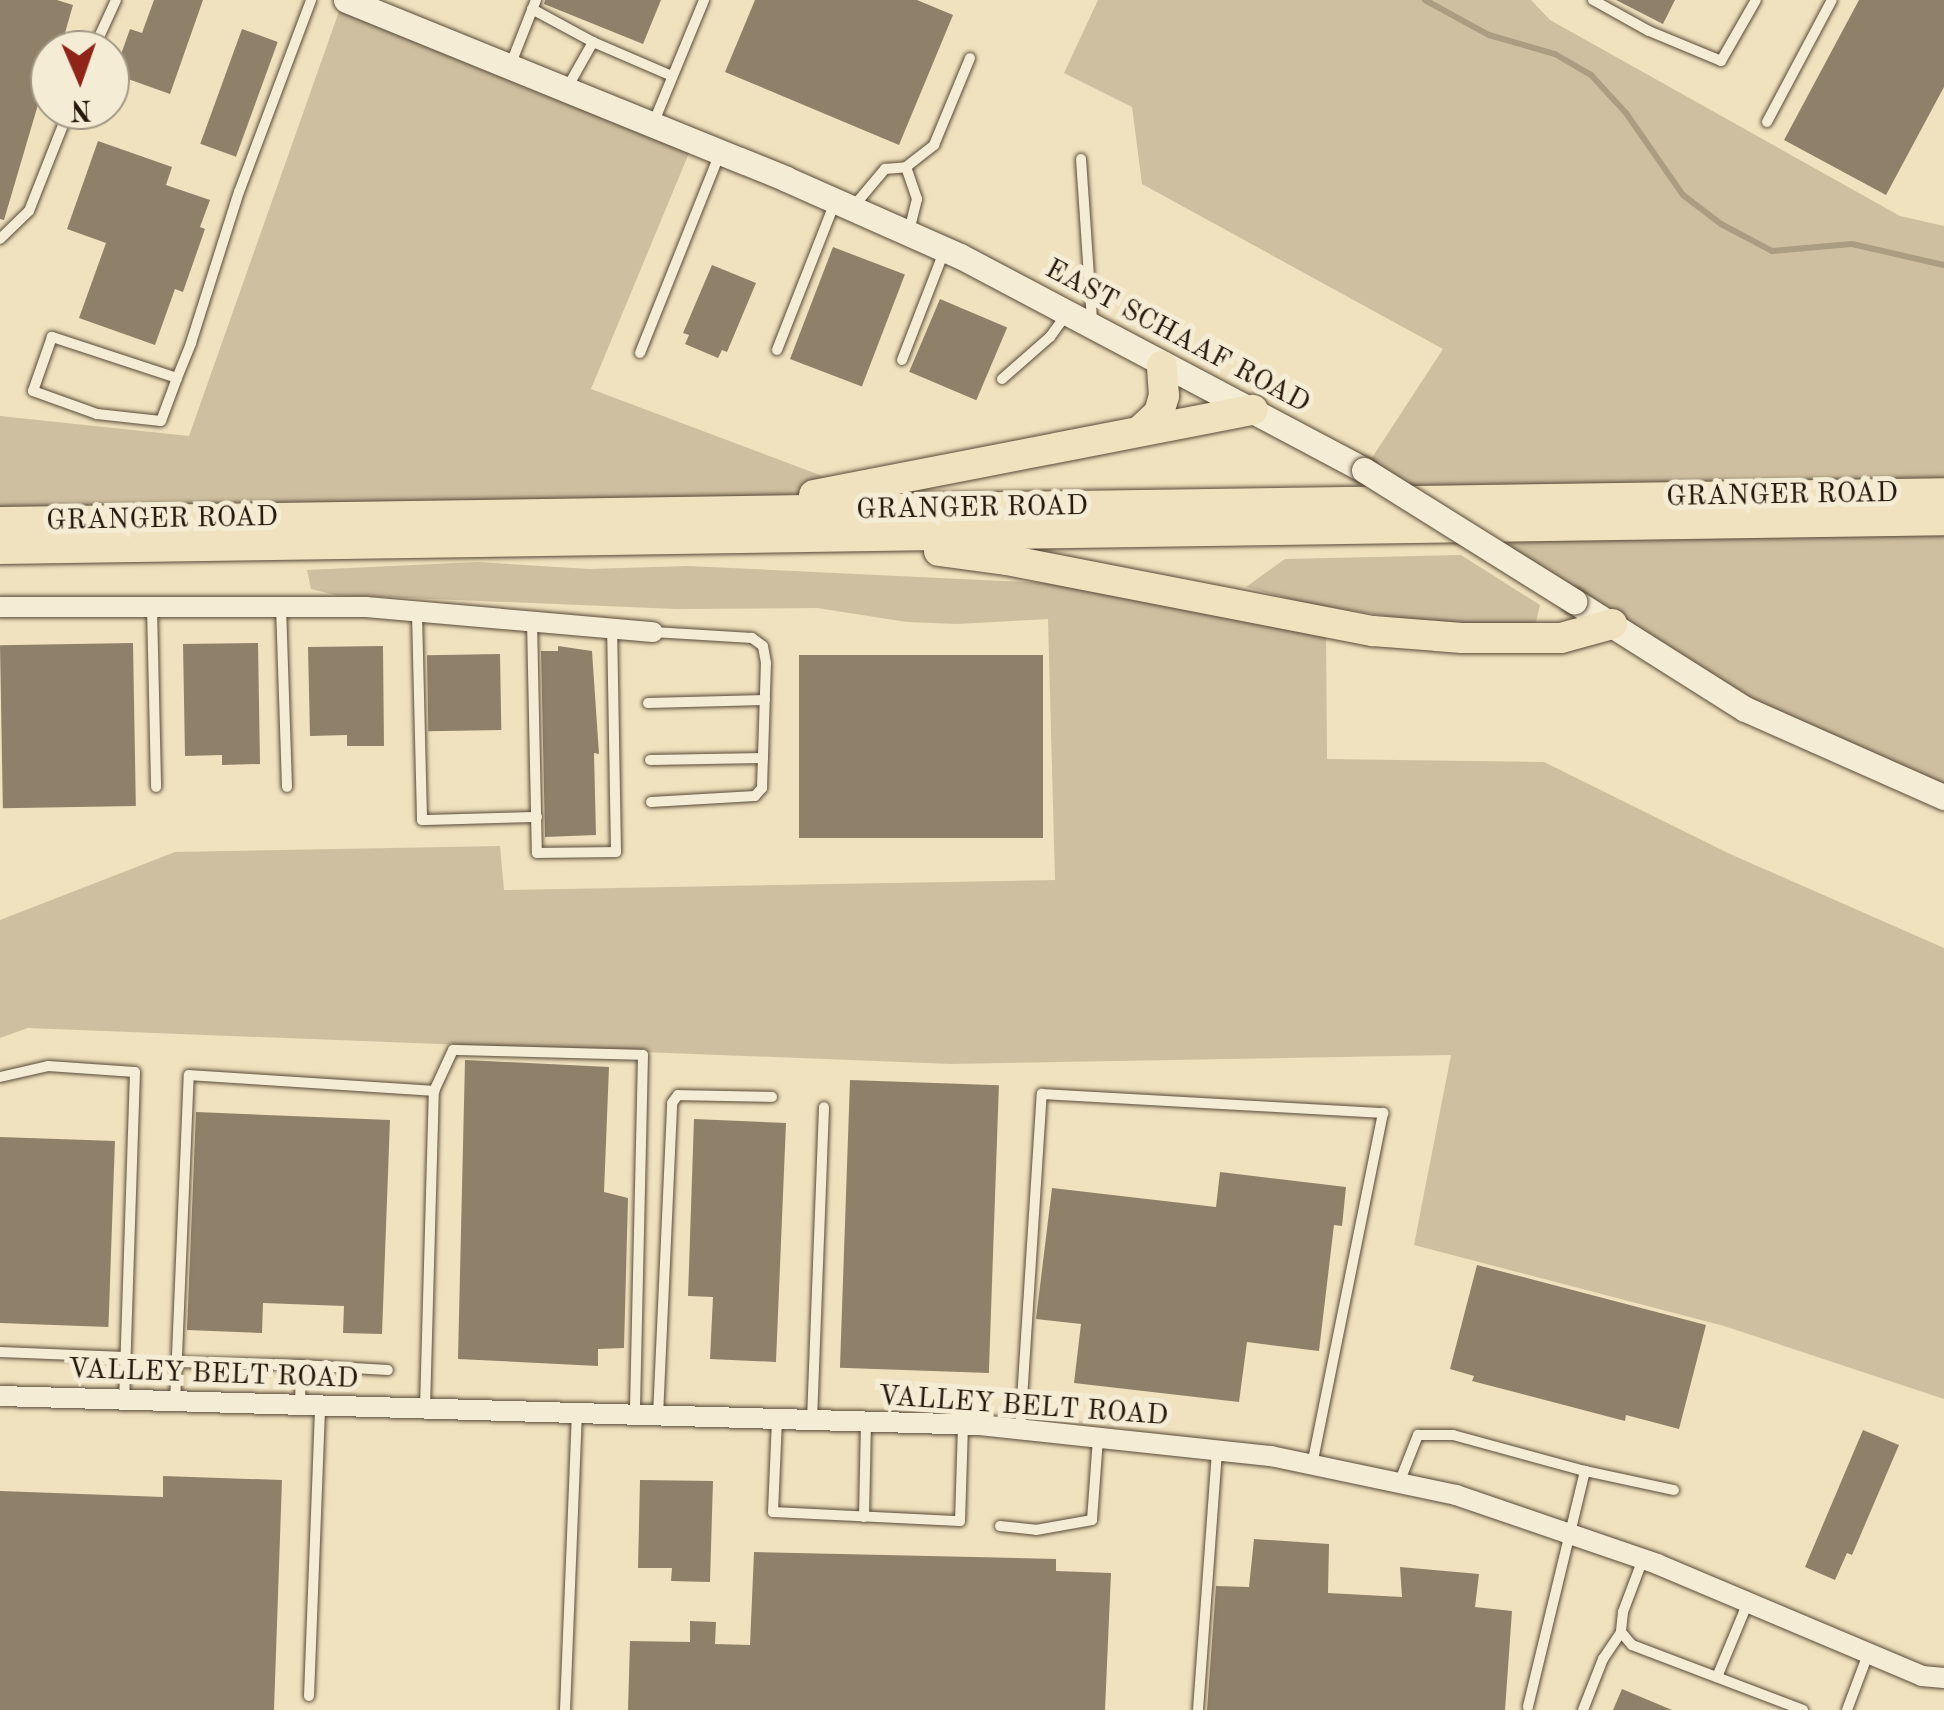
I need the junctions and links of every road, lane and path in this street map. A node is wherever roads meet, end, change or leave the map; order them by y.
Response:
1 (116, 0) edge
2 (310, 0) edge
3 (346, 0) edge
4 (704, 0) edge
5 (1592, 0) edge
6 (1756, 0) edge
7 (1832, 0) edge
8 (534, 4) edge
9 (102, 30) edge
10 (592, 42) junction
11 (970, 58) dead end
12 (510, 66) junction
13 (672, 76) junction
14 (566, 89) junction
15 (1766, 122) dead end
16 (653, 124) junction
17 (61, 130) edge
18 (721, 152) junction
19 (1081, 159) dead end
20 (906, 167) junction
21 (844, 204) junction
22 (908, 233) junction
23 (0, 240) edge
24 (945, 249) junction
25 (1066, 314) junction
26 (1093, 328) junction
27 (777, 350) dead end
28 (640, 353) dead end
29 (902, 360) dead end
30 (1162, 366) junction
31 (178, 378) junction
32 (1002, 379) dead end
33 (1253, 410) junction
34 (1142, 429) junction
35 (1944, 493) edge
36 (564, 513) junction
37 (1944, 520) edge
38 (0, 522) edge
39 (802, 536) junction
40 (0, 549) edge
41 (152, 606) junction
42 (281, 606) junction
43 (0, 607) edge
44 (417, 614) junction
45 (532, 620) junction
46 (1612, 624) junction
47 (612, 629) junction
48 (653, 632) joint
49 (765, 700) junction
50 (648, 703) dead end
51 (763, 758) junction
52 (650, 760) dead end
53 (156, 787) dead end
54 (287, 787) dead end
55 (1944, 797) edge
56 (650, 802) dead end
57 (536, 816) junction
58 (0, 1077) edge
59 (434, 1091) junction
60 (772, 1097) dead end
61 (824, 1106) dead end
62 (0, 1352) edge
63 (125, 1357) junction
64 (176, 1362) junction
65 (300, 1365) junction
66 (388, 1370) dead end
67 (0, 1396) edge
68 (124, 1400) junction
69 (175, 1404) junction
70 (310, 1406) junction
71 (425, 1409) junction
72 (577, 1415) junction
73 (635, 1416) junction
74 (658, 1417) junction
75 (777, 1420) junction
76 (812, 1421) junction
77 (866, 1422) junction
78 (963, 1425) junction
79 (1020, 1430) junction
80 (1098, 1438) junction
81 (1216, 1450) junction
82 (1312, 1464) junction
83 (1585, 1471) junction
84 (1398, 1483) junction
85 (1674, 1490) dead end
86 (864, 1516) junction
87 (1000, 1526) dead end
88 (1570, 1534) junction
89 (1643, 1559) junction
90 (1748, 1602) junction
91 (1621, 1632) junction
92 (1868, 1654) junction
93 (1716, 1677) junction
94 (1944, 1678) edge
95 (308, 1696) dead end
96 (1528, 1707) dead end
97 (565, 1710) edge
98 (1198, 1710) edge
99 (1583, 1710) edge
100 (1803, 1710) edge
101 (1848, 1710) edge

1 - 9 lane
2 - 31 lane
3 - 12 street, EAST SCHAAF ROAD
4 - 13 lane
5 - 6 lane
7 - 15 lane
8 - 10 lane
8 - 12 lane
10 - 13 lane
10 - 14 lane
11 - 20 lane
12 - 14 street, EAST SCHAAF ROAD
13 - 16 lane
14 - 16 street, EAST SCHAAF ROAD
16 - 18 street, EAST SCHAAF ROAD
17 - 23 lane
18 - 21 street, EAST SCHAAF ROAD
18 - 28 lane
19 - 26 lane
20 - 21 lane
20 - 22 lane
21 - 22 street, EAST SCHAAF ROAD
21 - 27 lane
22 - 24 street, EAST SCHAAF ROAD
24 - 25 street, EAST SCHAAF ROAD
24 - 29 lane
25 - 26 street, EAST SCHAAF ROAD
25 - 32 lane
26 - 30 street, EAST SCHAAF ROAD
30 - 33 street, EAST SCHAAF ROAD
30 - 34 main road
31 - 31 lane
33 - 34 main road
33 - 46 street, EAST SCHAAF ROAD, bridge
34 - 36 main road
35 - 36 main road, GRANGER ROAD
36 - 38 main road, GRANGER ROAD
37 - 39 main road, GRANGER ROAD
39 - 40 main road, GRANGER ROAD
39 - 46 main road
41 - 42 street
41 - 43 street
41 - 53 lane
42 - 44 street
42 - 54 lane
44 - 45 street
44 - 57 lane
45 - 47 street
45 - 57 lane
46 - 55 street, EAST SCHAAF ROAD
47 - 48 street
47 - 57 lane
48 - 49 lane
49 - 50 lane
49 - 51 lane
51 - 52 lane
51 - 56 lane
58 - 63 lane
59 - 64 lane
59 - 71 lane
59 - 73 lane
60 - 74 lane
61 - 76 lane
62 - 63 lane
63 - 68 lane
64 - 65 lane
64 - 69 lane
65 - 66 lane
65 - 70 lane
67 - 68 street, VALLEY BELT ROAD
68 - 69 street, VALLEY BELT ROAD
69 - 70 street, VALLEY BELT ROAD
70 - 71 street, VALLEY BELT ROAD
70 - 95 lane
71 - 72 street, VALLEY BELT ROAD
72 - 73 street, VALLEY BELT ROAD
72 - 97 lane
73 - 74 street, VALLEY BELT ROAD
74 - 75 street, VALLEY BELT ROAD
75 - 76 street, VALLEY BELT ROAD
75 - 86 lane
76 - 77 street, VALLEY BELT ROAD
77 - 78 street, VALLEY BELT ROAD
77 - 86 lane
78 - 79 street, VALLEY BELT ROAD
78 - 86 lane
79 - 80 street, VALLEY BELT ROAD
79 - 82 lane
80 - 81 street, VALLEY BELT ROAD
80 - 87 lane
81 - 82 street, VALLEY BELT ROAD
81 - 98 lane
82 - 84 street, VALLEY BELT ROAD
83 - 84 lane
83 - 85 lane
83 - 88 lane
84 - 88 street, VALLEY BELT ROAD
88 - 89 street, VALLEY BELT ROAD
88 - 96 lane
89 - 90 street, VALLEY BELT ROAD
89 - 91 lane
90 - 92 street, VALLEY BELT ROAD
90 - 93 lane
91 - 93 lane
91 - 99 lane
92 - 94 street, VALLEY BELT ROAD
92 - 101 lane
93 - 100 lane

